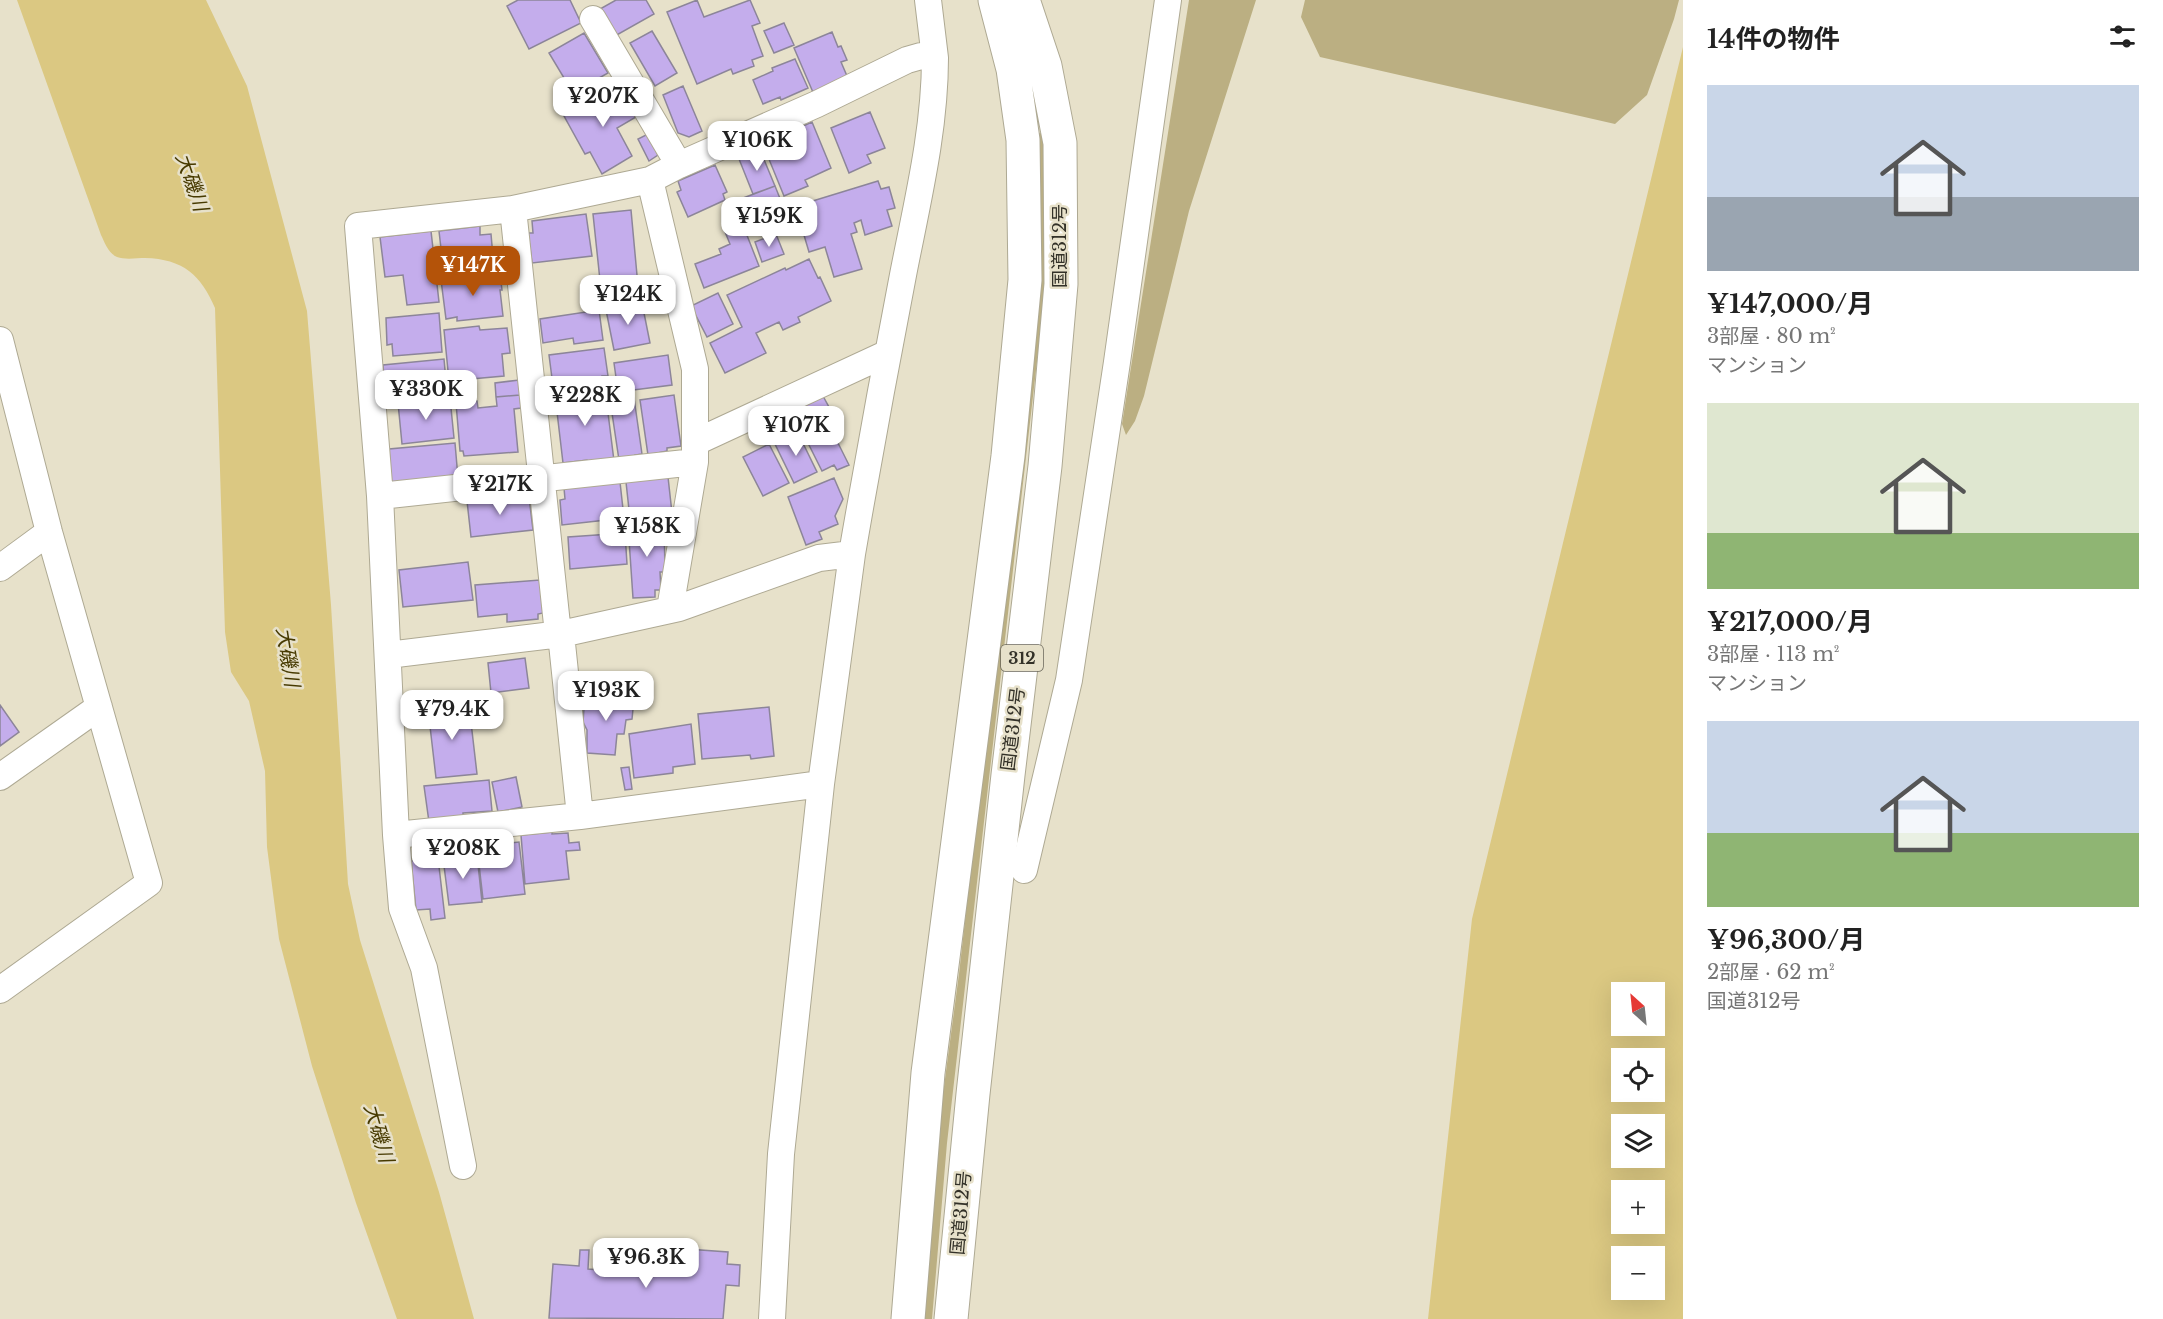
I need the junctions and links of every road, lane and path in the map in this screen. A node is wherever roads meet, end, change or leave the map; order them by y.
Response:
1 (928, 0) edge
2 (995, 0) edge
3 (1023, 0) edge
4 (1168, 0) edge
5 (593, 19) dead end
6 (935, 58) junction
7 (679, 165) junction
8 (650, 180) junction
9 (513, 209) junction
10 (888, 353) junction
11 (2, 357) edge
12 (696, 452) junction
13 (541, 480) junction
14 (380, 496) junction
15 (49, 532) junction
16 (852, 554) junction
17 (0, 568) edge
18 (670, 609) junction
19 (560, 634) junction
20 (388, 655) junction
21 (99, 707) junction
22 (0, 777) edge
23 (821, 784) junction
24 (580, 816) junction
25 (396, 835) junction
26 (1024, 870) dead end
27 (0, 990) edge
28 (463, 1166) dead end
29 (772, 1319) edge
30 (908, 1319) edge
31 (951, 1319) edge

1 - 6 street
2 - 30 highway, 国道312号 / 312
3 - 31 highway, 国道312号 / 312
4 - 26 street
5 - 7 street
6 - 7 street
6 - 10 street
7 - 8 street
8 - 9 street
8 - 12 street
9 - 13 street
9 - 14 street
10 - 12 street
10 - 16 street
11 - 15 street
12 - 13 street
12 - 18 street
13 - 14 street
13 - 19 street
14 - 20 street
15 - 17 street
15 - 21 street
16 - 18 street
16 - 23 street
18 - 19 street
19 - 20 street
19 - 24 street
20 - 25 street
21 - 22 street
21 - 27 street
23 - 24 street
23 - 29 street
24 - 25 street
25 - 28 street

